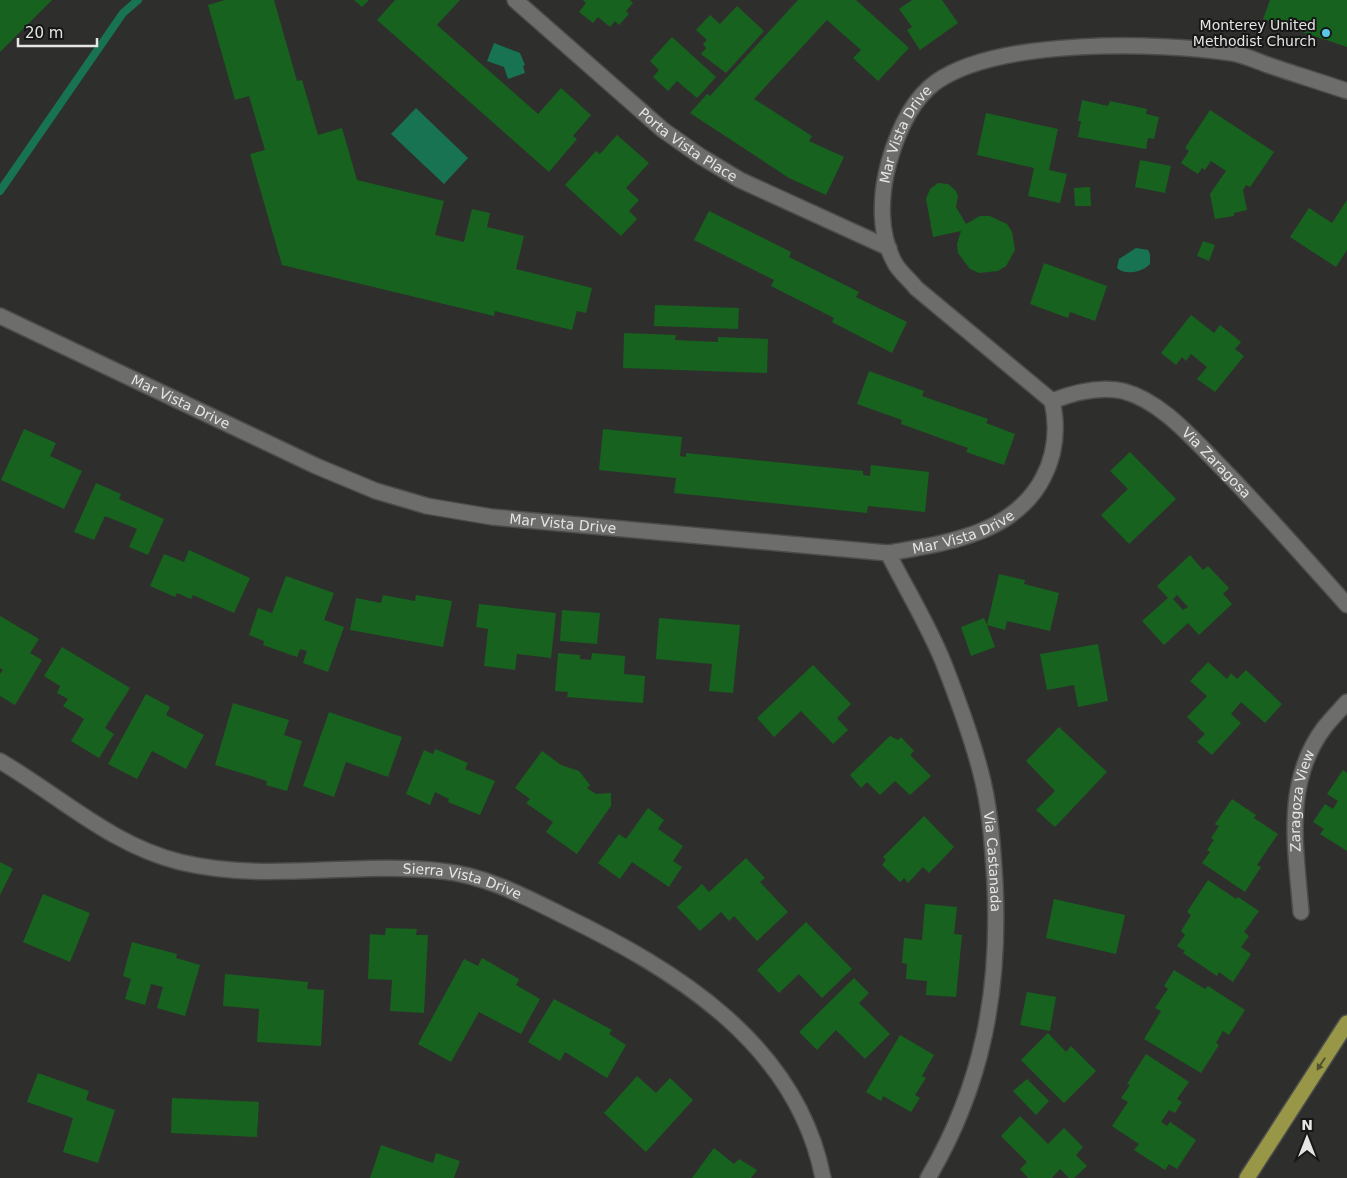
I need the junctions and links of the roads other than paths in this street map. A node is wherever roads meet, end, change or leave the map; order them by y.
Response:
1 (516, 0) edge
2 (1347, 91) edge
3 (889, 248) junction
4 (0, 316) edge
5 (1052, 400) junction
6 (888, 553) junction
7 (1347, 605) edge
8 (1347, 702) edge
9 (0, 761) edge
10 (1302, 912) dead end
11 (1347, 1023) edge
12 (823, 1178) edge
13 (928, 1178) edge
14 (1246, 1178) edge

1 - 3 street, Porta Vista Place
2 - 3 street, Mar Vista Drive
3 - 5 street, Mar Vista Drive
4 - 6 street, Mar Vista Drive
5 - 6 street, Mar Vista Drive
5 - 7 street, Via Zaragosa
6 - 13 street, Via Castanada
8 - 10 street, Zaragoza View
9 - 12 street, Sierra Vista Drive
11 -> 14 highway

